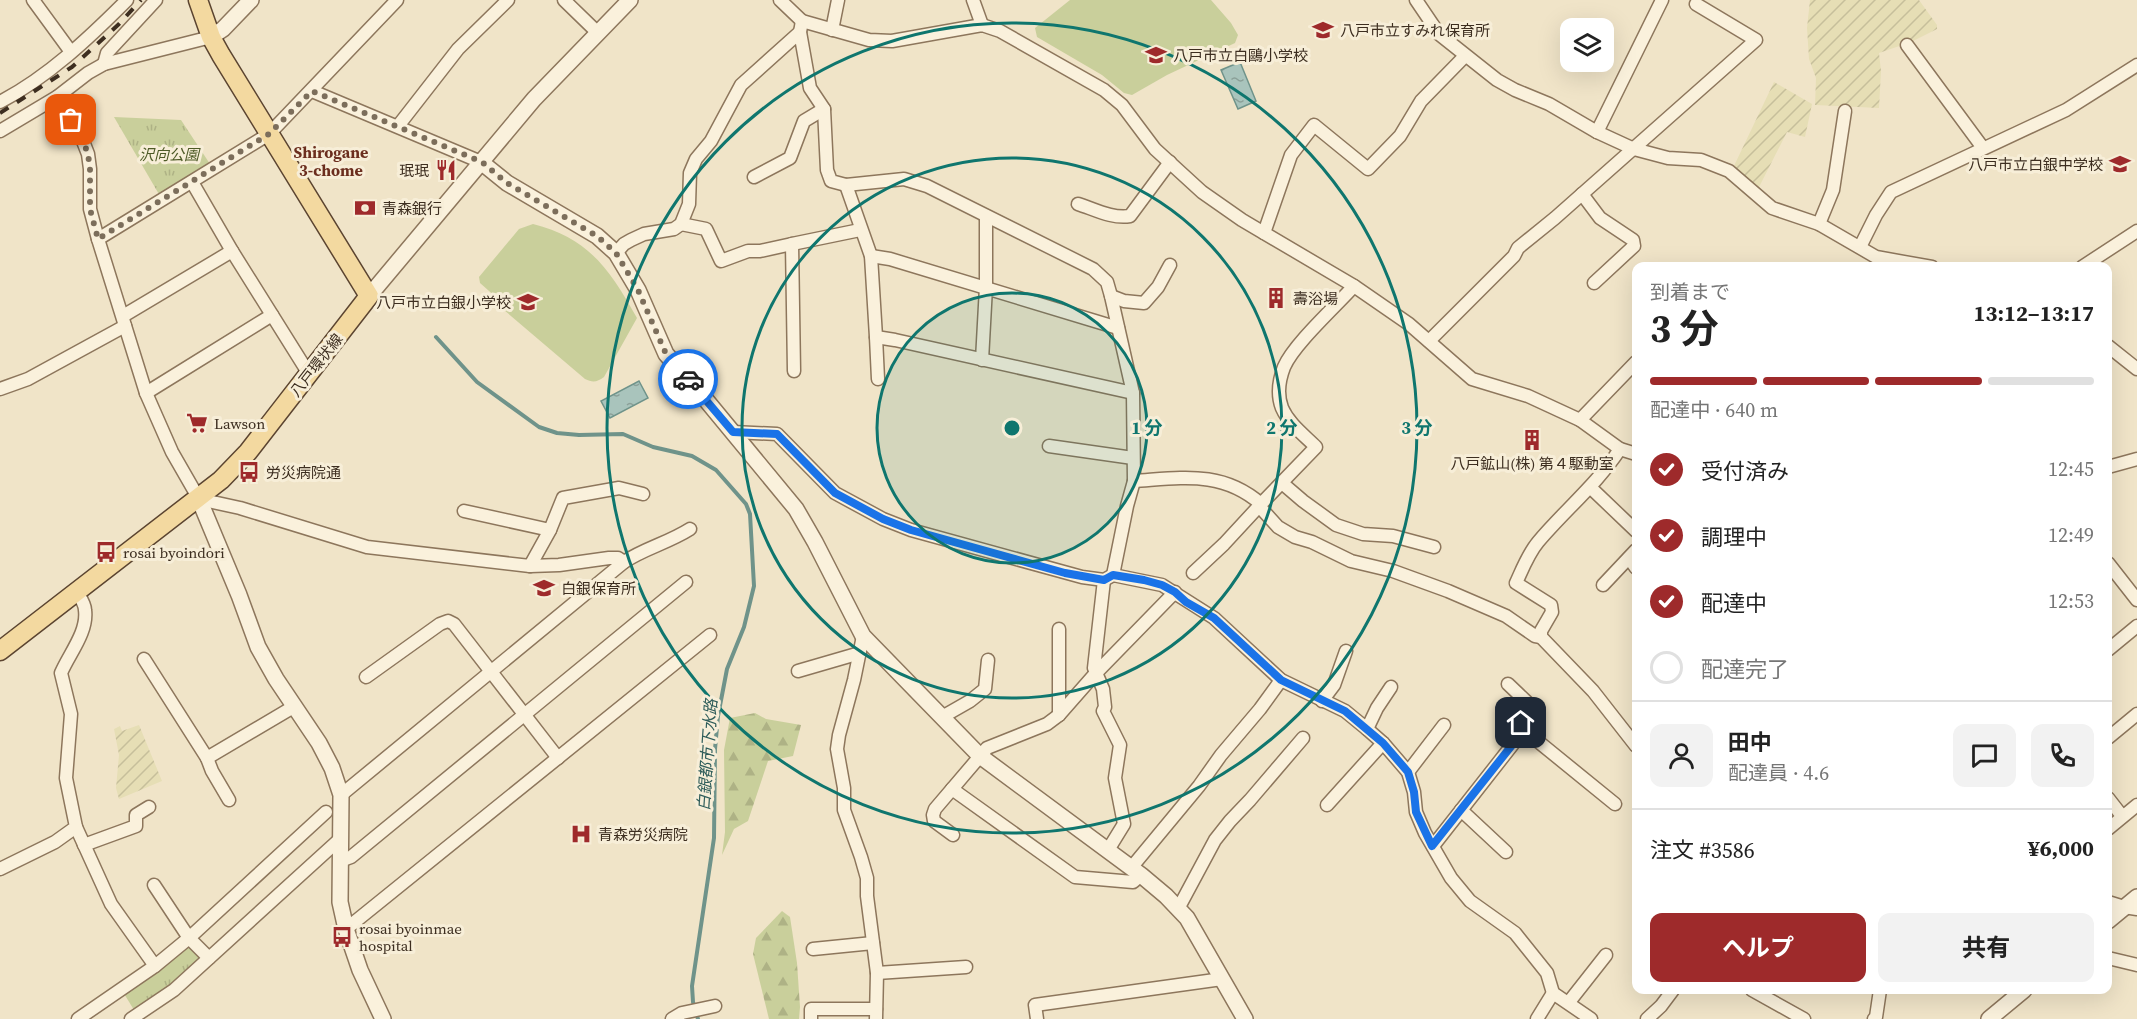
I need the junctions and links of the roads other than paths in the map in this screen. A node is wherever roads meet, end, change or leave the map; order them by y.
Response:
1 (33, 0) edge
2 (127, 0) edge
3 (156, 0) edge
4 (198, 0) edge
5 (251, 0) edge
6 (397, 0) edge
7 (508, 0) edge
8 (564, 0) edge
9 (630, 0) edge
10 (780, 0) edge
11 (838, 0) edge
12 (973, 0) edge
13 (1416, 0) edge
14 (1662, 0) edge
15 (1696, 4) dead end
16 (982, 25) junction
17 (801, 27) junction
18 (832, 30) junction
19 (597, 33) junction
20 (211, 37) junction
21 (1906, 45) dead end
22 (71, 52) junction
23 (1465, 56) junction
24 (105, 64) junction
25 (2137, 65) edge
26 (312, 91) junction
27 (57, 97) junction
28 (0, 102) edge
29 (824, 109) junction
30 (1845, 111) dead end
31 (398, 126) junction
32 (0, 131) edge
33 (1597, 132) junction
34 (269, 134) junction
35 (1983, 148) junction
36 (1634, 149) junction
37 (482, 162) junction
38 (1170, 162) junction
39 (754, 177) dead end
40 (192, 182) junction
41 (846, 186) junction
42 (1582, 194) junction
43 (1078, 204) dead end
44 (986, 216) junction
45 (681, 224) junction
46 (1819, 224) junction
47 (860, 230) junction
48 (2137, 231) edge
49 (1264, 233) junction
50 (98, 239) junction
51 (792, 244) junction
52 (1860, 247) junction
53 (232, 251) junction
54 (616, 253) junction
55 (871, 256) junction
56 (1904, 262) edge
57 (2090, 262) edge
58 (1170, 265) dead end
59 (1594, 283) dead end
60 (1354, 286) junction
61 (986, 287) junction
62 (369, 296) junction
63 (1111, 296) junction
64 (272, 315) junction
65 (124, 321) junction
66 (1118, 328) junction
67 (876, 337) junction
68 (1429, 341) junction
69 (2112, 349) edge
70 (982, 360) junction
71 (1632, 366) edge
72 (2137, 369) edge
73 (794, 371) dead end
74 (309, 374) junction
75 (878, 379) dead end
76 (0, 389) edge
77 (146, 393) junction
78 (1132, 393) junction
79 (1580, 420) junction
80 (733, 432) junction
81 (1049, 446) dead end
82 (1620, 449) junction
83 (1632, 453) edge
84 (1133, 458) junction
85 (2137, 459) edge
86 (2112, 466) edge
87 (1134, 481) junction
88 (1282, 483) junction
89 (1591, 488) junction
90 (643, 494) dead end
91 (199, 499) junction
92 (1260, 505) junction
93 (464, 511) dead end
94 (1632, 527) edge
95 (690, 529) dead end
96 (550, 530) junction
97 (1434, 547) dead end
98 (1632, 560) edge
99 (624, 562) junction
100 (530, 566) junction
101 (2112, 568) edge
102 (1193, 573) dead end
103 (1109, 577) junction
104 (686, 582) dead end
105 (1603, 585) dead end
106 (77, 592) junction
107 (1175, 592) junction
108 (2137, 600) edge
109 (2137, 626) edge
110 (1059, 629) dead end
111 (710, 635) dead end
112 (863, 636) junction
113 (1541, 637) junction
114 (2112, 647) edge
115 (0, 651) edge
116 (1346, 651) dead end
117 (860, 653) junction
118 (144, 659) dead end
119 (988, 660) dead end
120 (798, 671) dead end
121 (490, 674) junction
122 (1095, 674) junction
123 (366, 677) dead end
124 (1281, 680) junction
125 (1508, 684) dead end
126 (1391, 687) dead end
127 (1322, 701) junction
128 (295, 706) junction
129 (2137, 714) edge
130 (524, 715) junction
131 (1059, 715) junction
132 (942, 717) junction
133 (1444, 725) dead end
134 (1367, 729) junction
135 (1524, 730) junction
136 (2112, 735) edge
137 (1303, 738) dead end
138 (1632, 741) edge
139 (1383, 743) junction
140 (980, 756) junction
141 (207, 758) junction
142 (558, 758) junction
143 (1408, 772) junction
144 (952, 789) junction
145 (341, 795) junction
146 (229, 800) dead end
147 (2112, 803) edge
148 (1615, 804) dead end
149 (2137, 804) edge
150 (1327, 805) dead end
151 (149, 807) dead end
152 (1461, 810) junction
153 (326, 812) dead end
154 (2122, 816) junction
155 (2112, 825) edge
156 (76, 827) junction
157 (953, 834) dead end
158 (340, 839) junction
159 (84, 844) junction
160 (1432, 846) junction
161 (1108, 850) junction
162 (1506, 852) dead end
163 (339, 861) junction
164 (0, 868) edge
165 (1136, 871) junction
166 (154, 885) dead end
167 (2137, 897) edge
168 (2112, 903) edge
169 (2130, 908) edge
170 (1178, 909) junction
171 (2112, 919) edge
172 (346, 929) junction
173 (189, 938) junction
174 (873, 943) junction
175 (813, 949) dead end
176 (1606, 955) dead end
177 (209, 958) junction
178 (2112, 959) edge
179 (2137, 965) edge
180 (155, 966) junction
181 (966, 967) dead end
182 (877, 974) junction
183 (1222, 979) junction
184 (1553, 993) junction
185 (1669, 994) edge
186 (1759, 994) edge
187 (1879, 994) edge
188 (2019, 994) edge
189 (1569, 1002) junction
190 (715, 1006) dead end
191 (876, 1014) edge
192 (680, 1017) edge
193 (1876, 1018) edge
194 (78, 1019) edge
195 (131, 1019) edge
196 (383, 1019) edge
197 (811, 1019) edge
198 (1037, 1019) edge
199 (1245, 1019) edge
200 (1537, 1019) edge
201 (1591, 1019) edge
202 (1647, 1019) edge
203 (1804, 1019) edge
204 (1989, 1019) edge

1 - 22 street
2 - 22 street
3 - 24 street
4 - 20 main road
5 - 20 street
6 - 26 street
7 - 31 street
8 - 19 street
9 - 19 street
10 - 17 street
11 - 18 street
12 - 16 street
13 - 23 street
14 - 33 street
15 - 36 street
16 - 18 street
16 - 38 street
17 - 18 street
17 - 29 street
17 - 45 street
19 - 37 street
20 - 24 street
20 - 34 main road
21 - 35 street
22 - 28 street
23 - 33 street
23 - 49 street
24 - 27 street
25 - 35 street
26 - 31 street
26 - 34 street
27 - 32 street
27 - 50 street
29 - 39 street
29 - 41 street
30 - 46 street
31 - 37 street
33 - 36 street
34 - 40 street
34 - 62 main road
35 - 52 street
36 - 42 street
36 - 46 street
37 - 54 street
37 - 62 street
38 - 43 street
38 - 49 street
40 - 50 street
40 - 53 street
41 - 44 street
41 - 47 street
42 - 59 street
42 - 68 street
44 - 61 street
44 - 63 street
45 - 51 street
45 - 54 street
46 - 52 street
47 - 51 street
47 - 55 street
48 - 57 street
49 - 60 street
50 - 65 street
51 - 73 street
52 - 56 street
53 - 64 street
53 - 65 street
54 - 80 street
55 - 61 street
55 - 67 street
58 - 63 street
60 - 68 street
60 - 88 street
61 - 66 street
61 - 70 street
62 - 74 main road, 八戸環状線
63 - 66 street
64 - 74 street
64 - 77 street
65 - 76 street
65 - 77 street
66 - 78 street
67 - 70 street
67 - 75 street
68 - 79 street
69 - 72 street
70 - 78 street
71 - 79 street
74 - 91 main road, 八戸環状線
77 - 91 street
78 - 84 street
79 - 82 street
80 - 103 street
80 - 112 street
81 - 84 street
82 - 83 street
82 - 89 street
84 - 87 street
85 - 86 street
87 - 92 street
87 - 103 street
88 - 92 street
88 - 97 street
89 - 94 street
89 - 113 street
90 - 96 street
91 - 100 street
91 - 106 main road, 八戸環状線
91 - 128 street
92 - 102 street
92 - 113 street
93 - 96 street
95 - 99 street
96 - 100 street
98 - 105 street
99 - 100 street
99 - 121 street
101 - 108 street
103 - 107 street
103 - 122 street
104 - 130 street
106 - 115 main road, 八戸環状線
106 - 156 street
107 - 122 street
107 - 124 street
109 - 114 street
110 - 131 street
111 - 142 street
112 - 117 street
112 - 132 street
113 - 138 street
116 - 127 street
117 - 120 street
117 - 174 street
118 - 141 street
119 - 132 street
121 - 123 street
121 - 130 street
121 - 145 street
122 - 131 street
122 - 161 street
124 - 127 street
124 - 165 street
125 - 135 street
126 - 134 street
127 - 134 street
128 - 141 street
128 - 145 street
129 - 136 street
130 - 142 street
130 - 163 street
131 - 140 street
132 - 140 street
133 - 143 street
134 - 139 street
135 - 148 street
135 - 152 street
137 - 170 street
139 - 143 street
139 - 150 street
140 - 144 street
140 - 161 street
141 - 146 street
142 - 172 street
143 - 160 street
144 - 157 street
144 - 165 street
145 - 158 street
147 - 154 street
149 - 154 street
151 - 159 street
152 - 160 street
152 - 162 street
153 - 173 street
154 - 155 street
156 - 159 street
156 - 164 street
158 - 163 street
158 - 177 street
159 - 180 street
160 - 184 street
161 - 165 street
163 - 172 street
165 - 170 street
166 - 173 street
167 - 169 street
168 - 169 street
169 - 171 street
170 - 183 street
172 - 196 street
173 - 177 street
173 - 180 street
174 - 175 street
174 - 182 street
176 - 189 street
177 - 195 street
178 - 179 street
180 - 194 street
181 - 182 street
182 - 191 street
183 - 198 street
183 - 199 street
184 - 189 street
184 - 200 street
185 - 202 street
186 - 203 street
187 - 193 street
188 - 204 street
189 - 201 street
190 - 192 street
191 - 197 street

